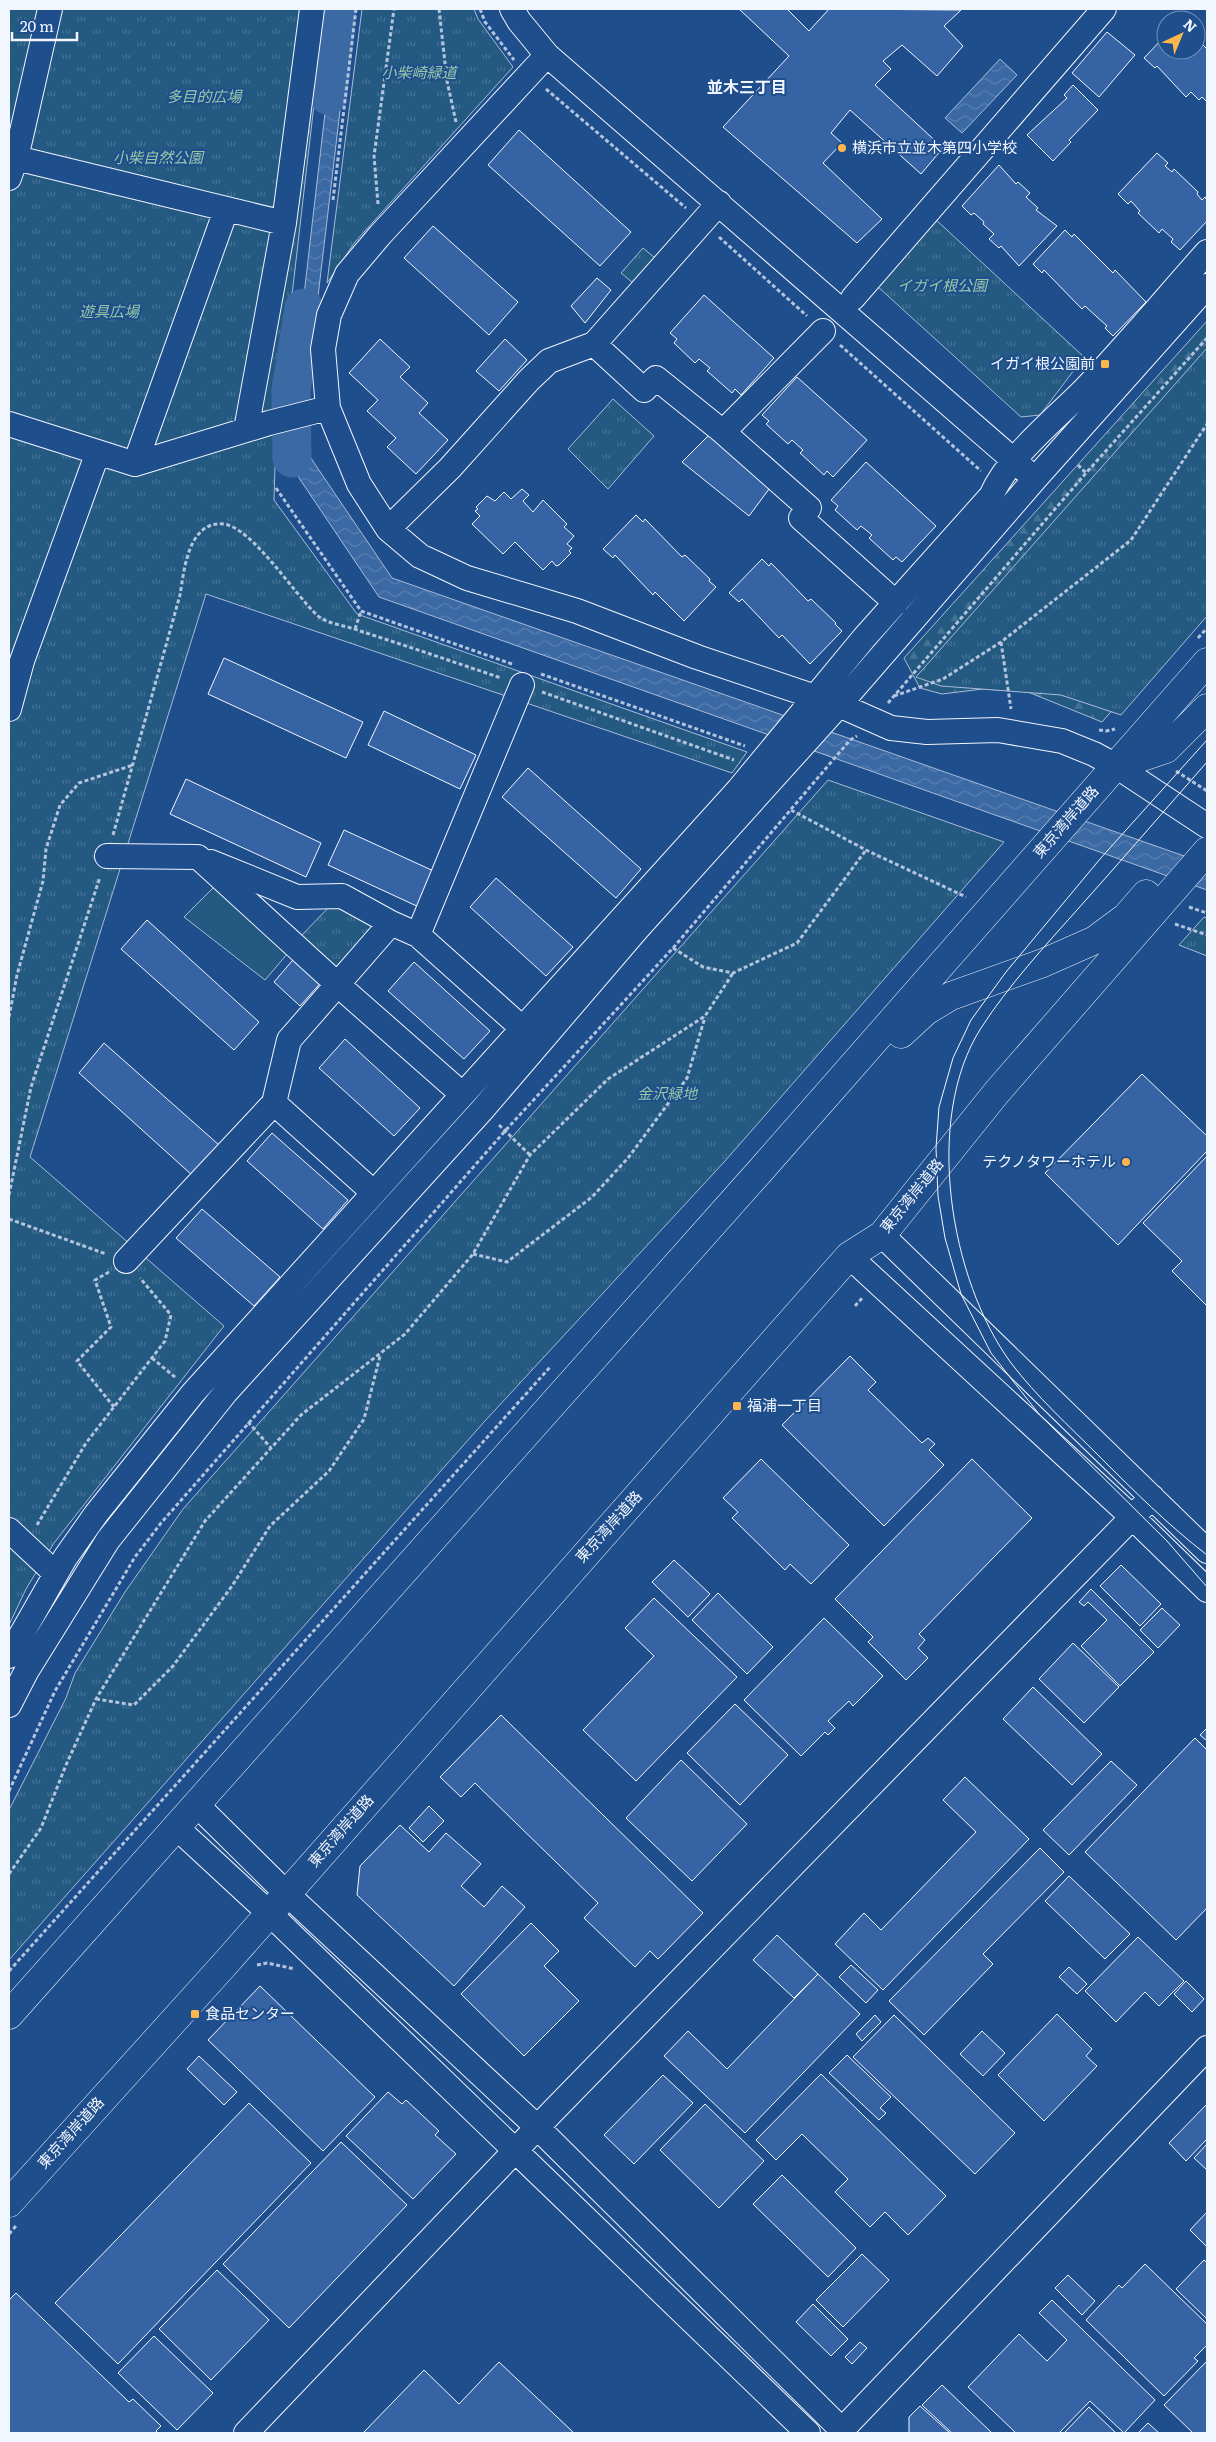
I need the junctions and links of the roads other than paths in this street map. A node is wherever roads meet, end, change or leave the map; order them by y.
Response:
1 (50, 9) edge
2 (312, 9) edge
3 (512, 9) edge
4 (1104, 9) edge
5 (547, 55) junction
6 (12, 168) edge
7 (719, 203) junction
8 (226, 210) junction
9 (284, 223) junction
10 (1207, 252) edge
11 (1207, 286) edge
12 (853, 298) dead end
13 (824, 331) road end
14 (594, 344) junction
15 (321, 410) junction
16 (9, 424) edge
17 (246, 430) junction
18 (723, 432) junction
19 (98, 452) junction
20 (1015, 461) junction
21 (135, 464) junction
22 (1035, 479) junction
23 (388, 529) junction
24 (896, 603) junction
25 (1207, 662) edge
26 (525, 675) road end
27 (815, 696) junction
28 (839, 704) junction
29 (1207, 708) edge
30 (9, 710) edge
31 (774, 756) junction
32 (1116, 766) junction
33 (1207, 826) edge
34 (1207, 838) edge
35 (1207, 851) edge
36 (107, 856) road end
37 (198, 857) junction
38 (391, 923) junction
39 (418, 935) junction
40 (337, 984) junction
41 (522, 1028) junction
42 (462, 1094) junction
43 (274, 1103) junction
44 (760, 1171) junction
45 (374, 1193) junction
46 (882, 1235) junction
47 (849, 1256) junction
48 (126, 1262) road end
49 (1152, 1497) junction
50 (1132, 1517) junction
51 (17, 1537) edge
52 (1207, 1552) edge
53 (56, 1574) junction
54 (1207, 1590) edge
55 (9, 1656) edge
56 (9, 1705) edge
57 (196, 1804) junction
58 (176, 1827) junction
59 (278, 1903) junction
60 (9, 2015) edge
61 (1207, 2048) edge
62 (537, 2127) junction
63 (515, 2151) junction
64 (9, 2203) edge
65 (842, 2432) edge
66 (246, 2433) edge
67 (808, 2433) edge

1 - 6 street
2 - 9 street
3 - 5 street
4 - 12 street
5 - 7 street
5 - 15 street
6 - 8 street
7 - 14 street
7 - 20 street
8 - 9 street
8 - 21 street
9 - 17 street
10 - 20 street
11 - 22 street
13 - 18 street
14 - 18 street
14 - 23 street
15 - 17 street
15 - 23 street
16 - 19 street
17 - 21 street
18 - 24 street
19 - 21 street
19 - 30 street
20 - 22 street
20 - 24 street
22 - 28 street
23 - 27 street
24 - 27 street
25 - 32 highway, 東京湾岸道路
26 - 39 street
27 - 28 street
27 - 31 street
28 - 31 street
28 - 32 street
29 - 32 highway
31 - 41 street
31 - 56 street
32 - 33 street
32 - 44 highway, 東京湾岸道路
34 - 44 highway
35 - 46 highway, 東京湾岸道路
36 - 37 street
37 - 38 street
37 - 40 street
38 - 39 street
38 - 40 street
39 - 41 street
40 - 42 street
40 - 43 street
41 - 42 street
42 - 45 street
43 - 45 street
43 - 48 street
44 - 57 highway, 東京湾岸道路
45 - 53 street
46 - 47 highway, 東京湾岸道路
46 - 49 street
47 - 50 street
47 - 59 highway, 東京湾岸道路
49 - 50 street
49 - 52 street
50 - 54 street
50 - 62 street
51 - 53 street
53 - 55 street
57 - 58 highway, 東京湾岸道路
57 - 59 street
58 - 59 street
58 - 60 highway, 東京湾岸道路
59 - 62 street
59 - 63 street
59 - 64 highway, 東京湾岸道路
61 - 65 street
62 - 63 street
62 - 65 street
63 - 66 street
63 - 67 street

